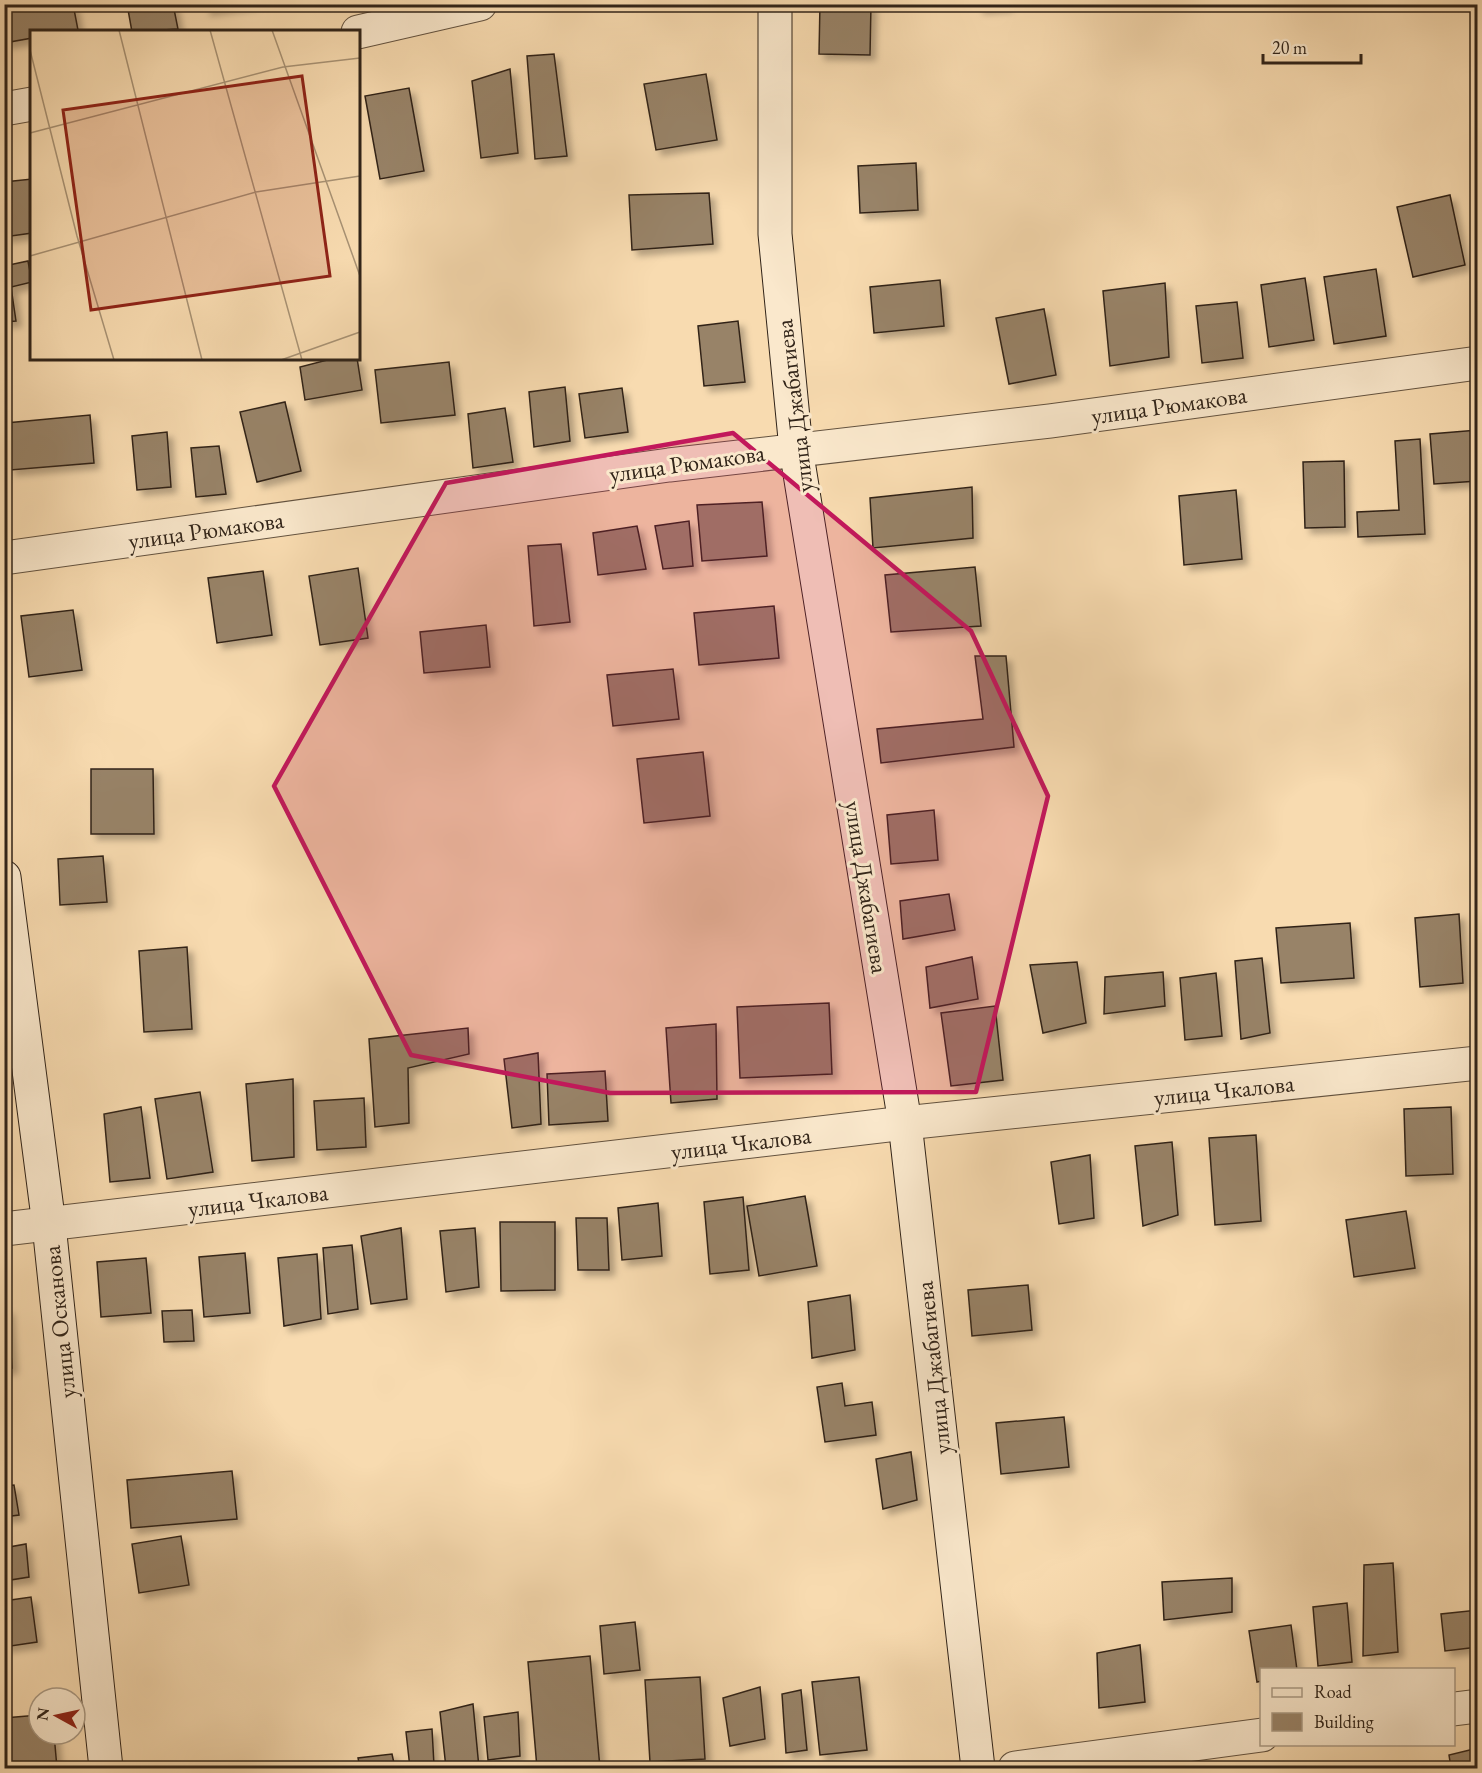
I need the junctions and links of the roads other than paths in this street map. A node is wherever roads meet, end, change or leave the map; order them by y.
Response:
1 (480, 4) edge
2 (775, 4) edge
3 (360, 32) edge
4 (30, 104) edge
5 (4, 109) edge
6 (1478, 363) edge
7 (796, 449) junction
8 (4, 558) edge
9 (4, 877) edge
10 (1478, 1063) edge
11 (905, 1124) junction
12 (49, 1225) junction
13 (4, 1229) edge
14 (1478, 1706) edge
15 (1455, 1709) edge
16 (1260, 1735) edge
17 (106, 1768) edge
18 (978, 1768) edge
19 (1015, 1768) edge

1 - 3 street
2 - 7 street, улица Джабагиева
4 - 5 street
6 - 7 street, улица Рюмакова
7 - 8 street, улица Рюмакова
7 - 11 street, улица Джабагиева
9 - 12 street, улица Осканова
10 - 11 street, улица Чкалова
11 - 12 street, улица Чкалова
11 - 18 street, улица Джабагиева
12 - 13 street, улица Чкалова
12 - 17 street, улица Осканова
14 - 15 street
16 - 19 street

